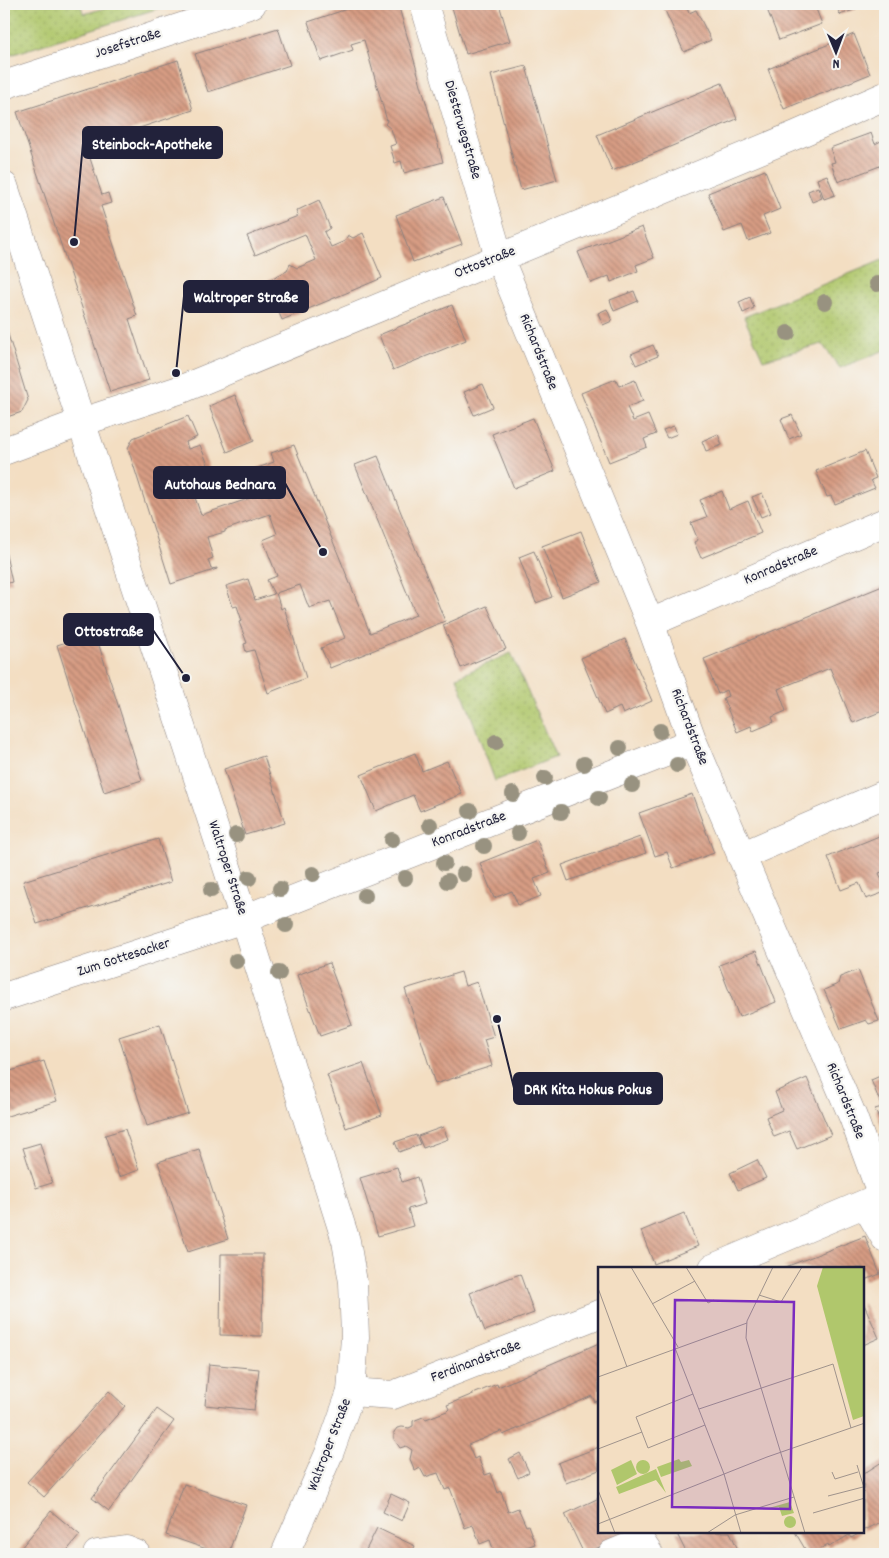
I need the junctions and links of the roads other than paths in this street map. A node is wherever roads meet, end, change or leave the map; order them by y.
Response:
1 (252, 4) edge
2 (424, 4) edge
3 (4, 85) edge
4 (885, 96) edge
5 (4, 186) edge
6 (499, 257) junction
7 (82, 422) junction
8 (4, 451) edge
9 (885, 522) edge
10 (650, 623) junction
11 (693, 742) junction
12 (885, 794) edge
13 (741, 856) junction
14 (244, 919) junction
15 (4, 997) edge
16 (877, 1199) edge
17 (885, 1238) edge
18 (715, 1267) edge
19 (598, 1314) edge
20 (350, 1392) junction
21 (97, 1554) edge
22 (136, 1554) edge
23 (285, 1554) edge
24 (612, 1554) edge
25 (648, 1554) edge

1 - 3 street, Josefstraße
2 - 6 street, Diesterwegstraße
4 - 6 street, Ottostraße
5 - 7 street, Waltroper Straße
6 - 7 street, Ottostraße
6 - 10 street, Richardstraße
7 - 8 street, Ottostraße
7 - 14 street, Waltroper Straße
9 - 10 street, Konradstraße
10 - 11 street, Richardstraße
11 - 13 street, Richardstraße
11 - 14 street, Konradstraße
12 - 13 street
13 - 16 street, Richardstraße
14 - 15 street, Zum Gottesacker
14 - 20 street, Waltroper Straße
16 - 17 street, Richardstraße
16 - 18 street
19 - 20 street, Ferdinandstraße
20 - 23 street, Waltroper Straße
21 - 22 street
24 - 25 street

